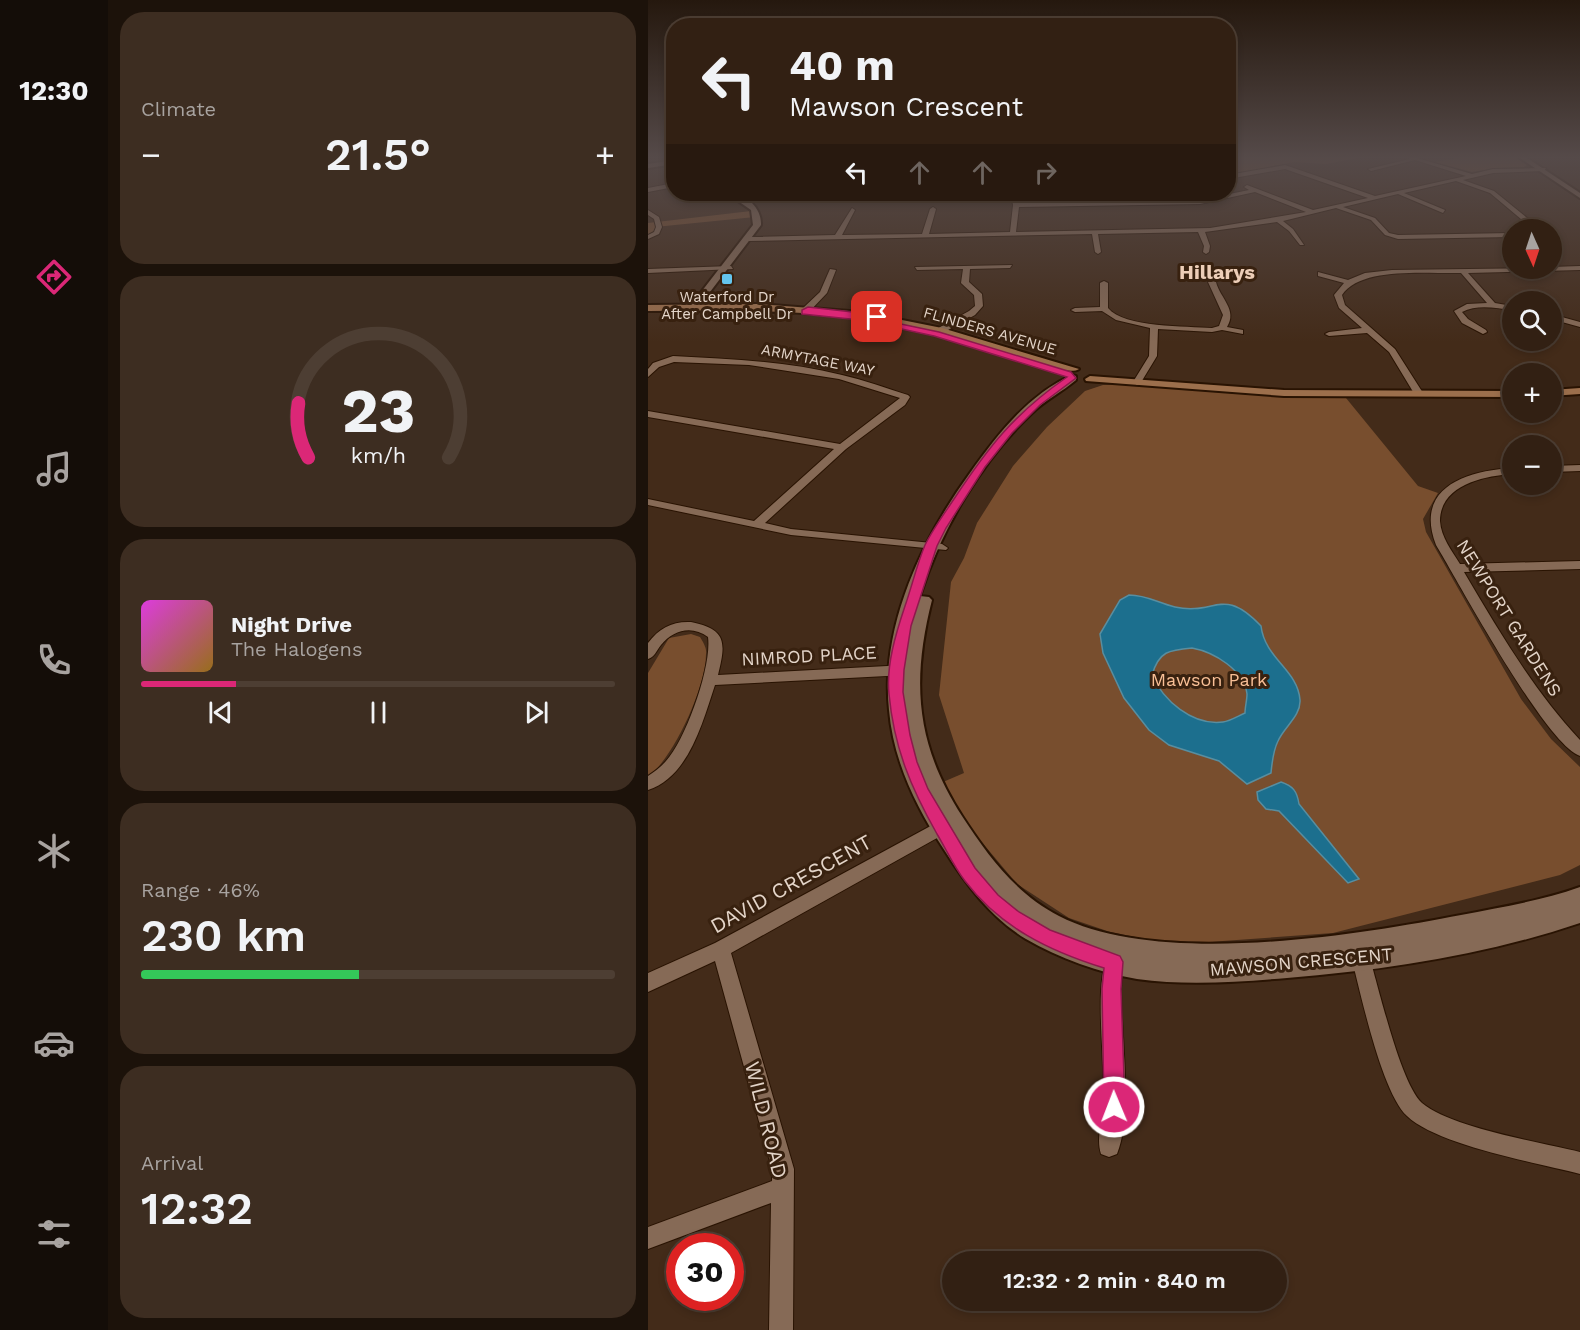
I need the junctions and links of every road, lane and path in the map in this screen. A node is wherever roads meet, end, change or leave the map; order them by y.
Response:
1 (657, 218) edge
2 (757, 218) edge
3 (764, 218) edge
4 (848, 218) edge
5 (930, 218) edge
6 (1015, 218) edge
7 (1286, 218) edge
8 (1370, 218) edge
9 (1278, 220) junction
10 (1201, 231) junction
11 (1013, 233) junction
12 (1095, 233) junction
13 (925, 235) junction
14 (1502, 235) edge
15 (648, 237) edge
16 (838, 237) junction
17 (750, 239) junction
18 (1302, 244) dead end
19 (1098, 252) dead end
20 (1206, 252) dead end
21 (1010, 266) dead end
22 (967, 267) junction
23 (728, 268) junction
24 (918, 268) dead end
25 (1580, 268) edge
26 (1570, 269) junction
27 (832, 270) dead end
28 (1462, 270) junction
29 (648, 271) edge
30 (1321, 274) dead end
31 (1580, 278) edge
32 (1104, 282) dead end
33 (1212, 282) dead end
34 (1348, 282) junction
35 (1493, 305) junction
36 (1502, 306) edge
37 (697, 309) junction
38 (1104, 309) junction
39 (648, 310) edge
40 (806, 310) junction
41 (1075, 310) dead end
42 (1562, 319) edge
43 (1580, 325) edge
44 (1154, 326) junction
45 (1222, 328) junction
46 (1368, 330) junction
47 (939, 332) junction
48 (1240, 332) dead end
49 (1483, 332) dead end
50 (1329, 334) dead end
51 (648, 374) edge
52 (1081, 375) junction
53 (1138, 380) junction
54 (1580, 389) edge
55 (1562, 390) edge
56 (1417, 391) junction
57 (1502, 391) edge
58 (648, 414) edge
59 (842, 447) junction
60 (1580, 468) edge
61 (1562, 469) edge
62 (1502, 472) edge
63 (648, 501) edge
64 (757, 524) junction
65 (936, 547) junction
66 (1580, 565) edge
67 (1456, 568) junction
68 (648, 654) edge
69 (903, 670) junction
70 (711, 680) junction
71 (1580, 750) edge
72 (648, 784) edge
73 (947, 824) junction
74 (1580, 897) edge
75 (1580, 913) edge
76 (721, 949) junction
77 (1359, 952) junction
78 (1116, 955) junction
79 (648, 982) edge
80 (1109, 1146) dead end
81 (1580, 1163) edge
82 (783, 1188) junction
83 (648, 1238) edge
84 (781, 1330) edge

1 - 15 street
2 - 17 street
3 - 17 street
4 - 16 street
5 - 13 street
6 - 11 street
7 - 9 street
8 - 14 street
9 - 10 street
9 - 18 street
10 - 12 street
10 - 20 street
11 - 12 street
11 - 13 street
12 - 19 street
13 - 16 street
16 - 17 street
17 - 23 street
21 - 22 street
22 - 24 street
22 - 47 street
23 - 29 street
23 - 37 street
25 - 26 street
26 - 28 street
26 - 31 street
27 - 40 street
28 - 34 street
28 - 35 street
30 - 34 street
32 - 38 street
33 - 45 street
34 - 46 street
35 - 36 street
35 - 49 street
37 - 39 main road, FLINDERS AVENUE
37 - 40 main road, FLINDERS AVENUE
38 - 41 street
38 - 44 street
40 - 47 main road, FLINDERS AVENUE
42 - 43 street
44 - 45 street
44 - 53 street
45 - 48 street
46 - 50 street
46 - 56 street
47 - 52 main road, FLINDERS AVENUE
51 - 59 street, ARMYTAGE WAY
52 - 53 main road, FLINDERS AVENUE
52 - 65 street, MAWSON CRESCENT
53 - 56 main road, FLINDERS AVENUE
54 - 55 main road
56 - 57 main road, FLINDERS AVENUE
58 - 59 street
59 - 64 street, ARMYTAGE WAY
60 - 61 street
62 - 67 street, NEWPORT GARDENS
63 - 64 street
64 - 65 street
65 - 69 street, MAWSON CRESCENT
66 - 67 street
67 - 71 street, NEWPORT GARDENS
68 - 70 street, NIMROD PLACE
69 - 70 street, NIMROD PLACE
69 - 73 street, MAWSON CRESCENT
70 - 72 street, NIMROD PLACE
73 - 76 street, DAVID CRESCENT
73 - 78 street, MAWSON CRESCENT
74 - 77 street, MAWSON CRESCENT
75 - 77 street, MAWSON CRESCENT
76 - 79 street, DAVID CRESCENT
76 - 82 street, WILD ROAD
77 - 78 street, MAWSON CRESCENT
77 - 81 street
78 - 80 street
82 - 83 street
82 - 84 street, WILD ROAD

